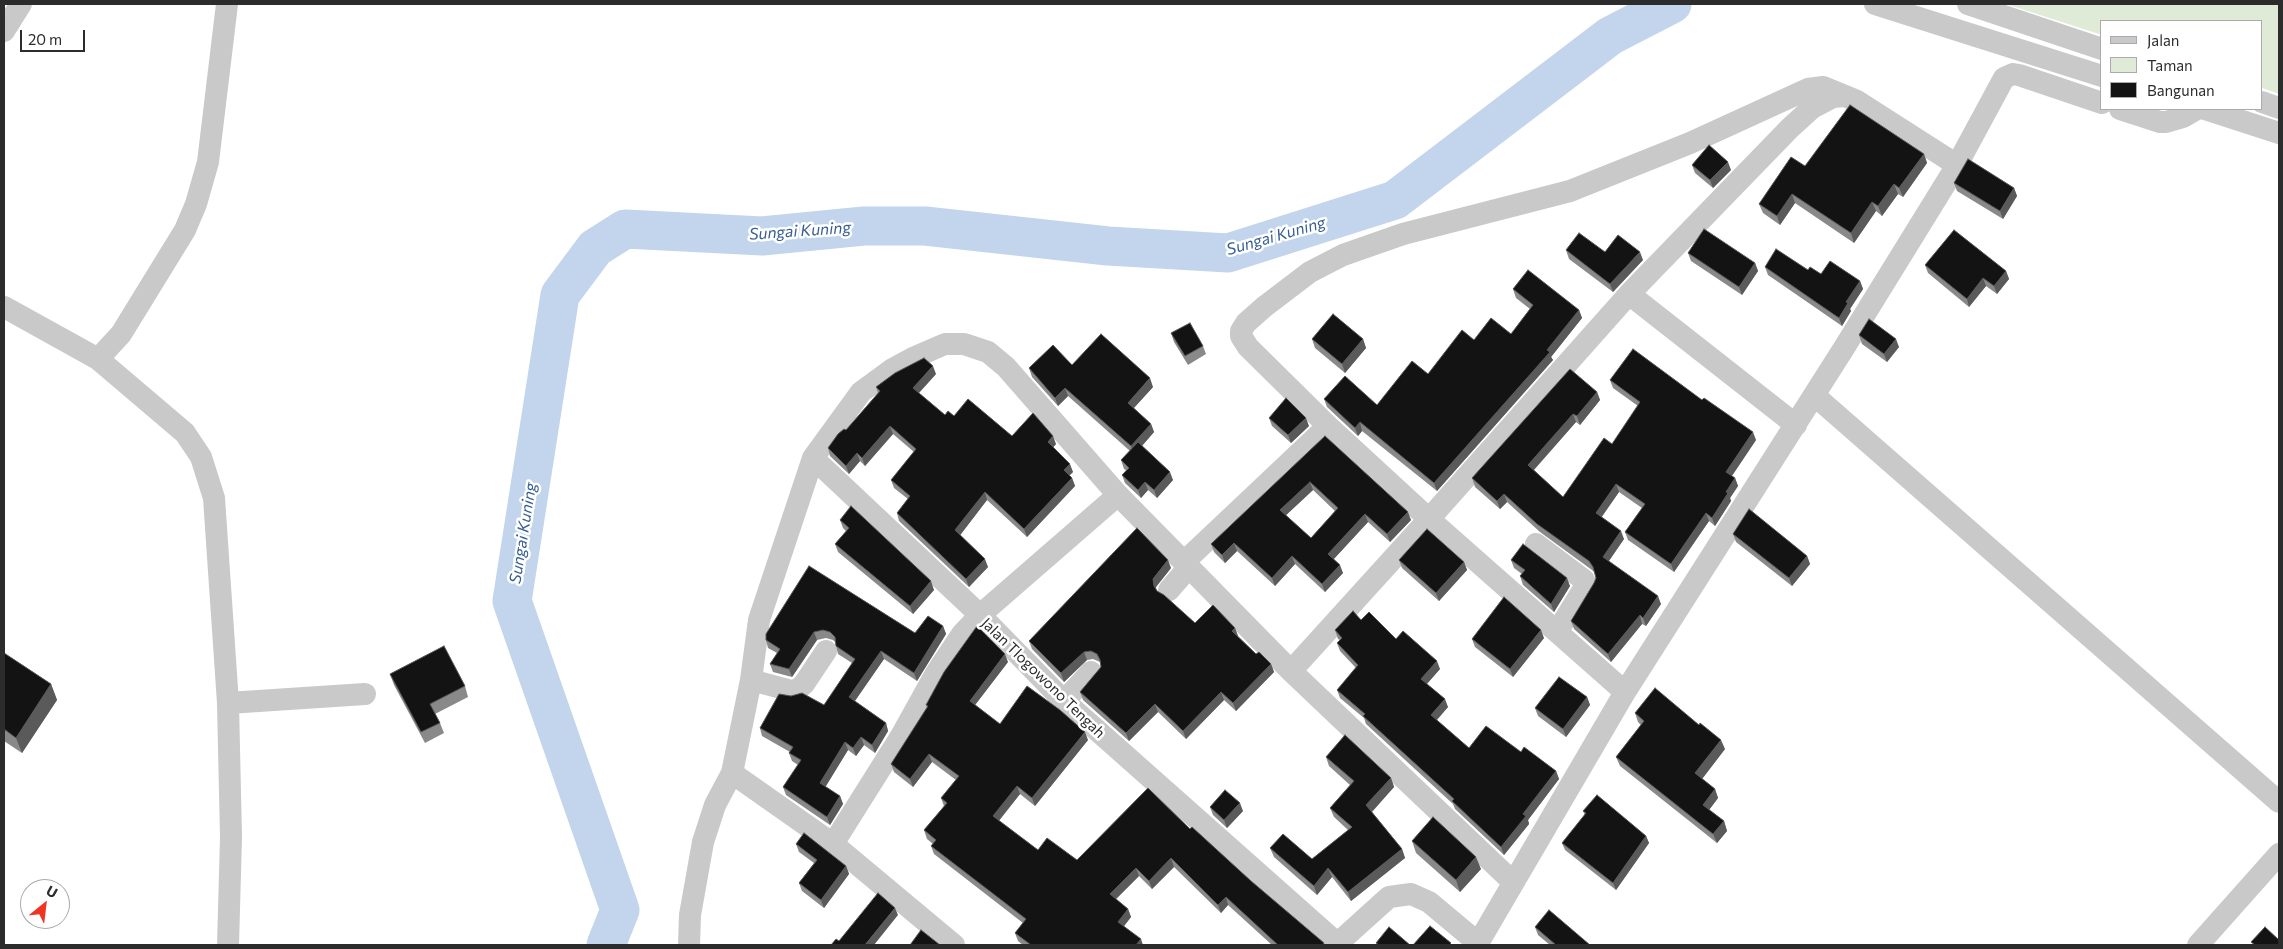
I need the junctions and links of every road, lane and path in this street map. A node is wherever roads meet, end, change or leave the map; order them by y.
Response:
1 (21, 4) edge
2 (227, 4) edge
3 (1875, 4) edge
4 (1968, 4) edge
5 (4, 31) edge
6 (2100, 48) edge
7 (2100, 75) edge
8 (1845, 96) junction
9 (2100, 102) edge
10 (2263, 102) edge
11 (2279, 108) edge
12 (2123, 110) edge
13 (2195, 110) edge
14 (2208, 110) edge
15 (2279, 133) edge
16 (1957, 165) junction
17 (1629, 294) junction
18 (4, 307) edge
19 (98, 359) junction
20 (1814, 396) junction
21 (1796, 425) junction
22 (1328, 426) junction
23 (813, 458) junction
24 (1118, 495) junction
25 (1429, 520) junction
26 (1536, 544) dead end
27 (1186, 564) junction
28 (1169, 590) dead end
29 (980, 615) junction
30 (1557, 632) junction
31 (826, 651) dead end
32 (1291, 671) junction
33 (1091, 672) dead end
34 (751, 680) junction
35 (1625, 692) junction
36 (365, 694) dead end
37 (1064, 702) junction
38 (228, 703) junction
39 (732, 773) junction
40 (2279, 802) edge
41 (833, 844) junction
42 (2279, 854) edge
43 (1513, 882) junction
44 (1478, 944) edge
45 (228, 945) edge
46 (689, 945) edge
47 (954, 945) edge
48 (1338, 945) edge
49 (2198, 945) edge

1 - 5 street
2 - 19 street
3 - 7 street
4 - 6 street
8 - 16 street
8 - 17 street
8 - 22 street
9 - 16 street
10 - 11 street
12 - 13 street
14 - 15 street
16 - 20 street
17 - 21 street
17 - 25 street
18 - 19 street
19 - 38 street
20 - 21 street
20 - 40 street
21 - 35 street
22 - 25 street
22 - 27 street
23 - 24 street
23 - 29 street
23 - 34 street
24 - 27 street
24 - 29 street
25 - 30 street
25 - 32 street
26 - 30 street
27 - 28 street
27 - 32 street
29 - 37 street, Jalan Tlogowono Tengah
29 - 41 street, Jalan Tlogowono Tengah
30 - 35 street
31 - 34 street
32 - 43 street
33 - 37 street
34 - 39 street
35 - 43 street
36 - 38 street
37 - 48 street, Jalan Tlogowono Tengah
38 - 45 street
39 - 41 street
39 - 46 street
41 - 47 street
42 - 49 street
43 - 44 street
44 - 48 street

